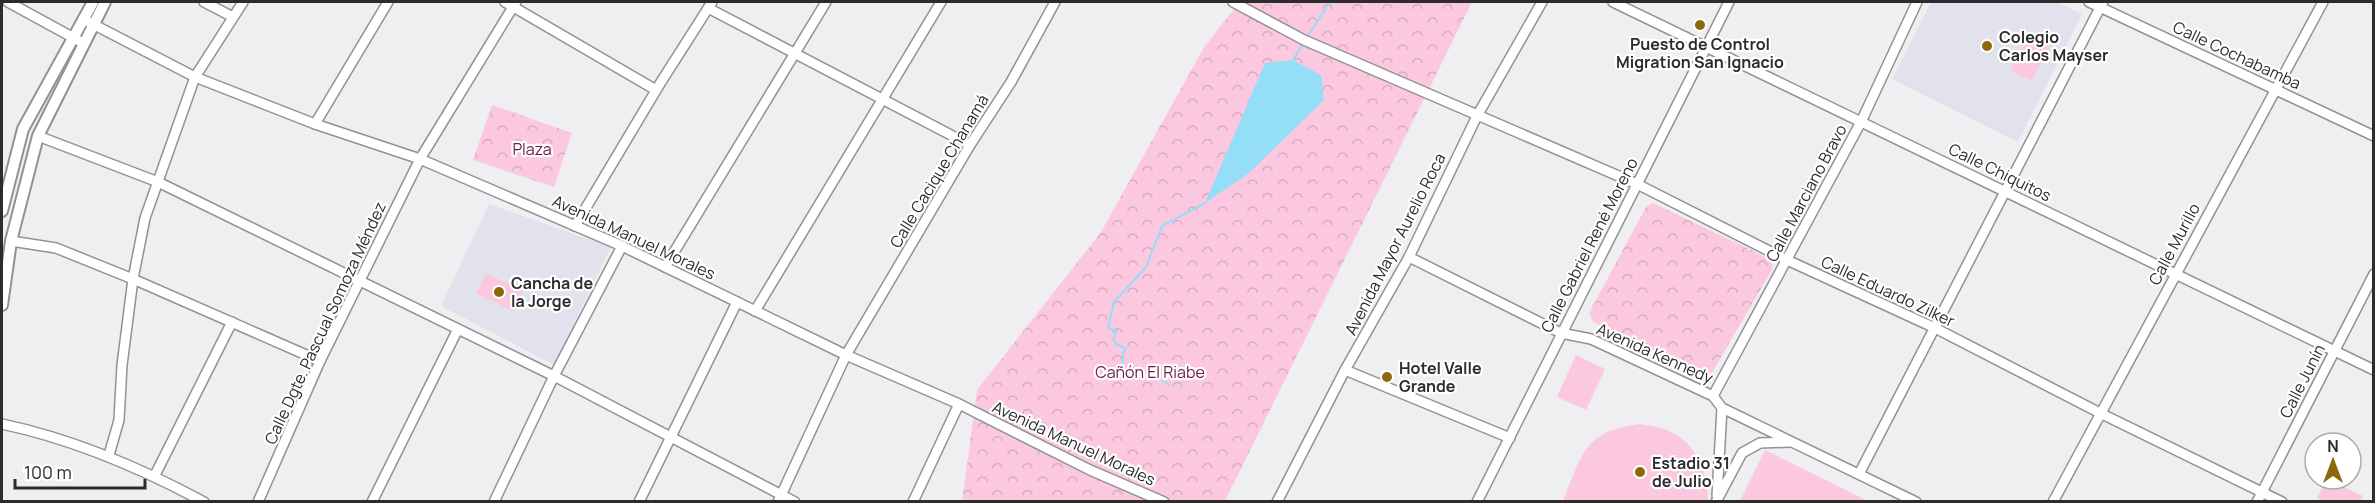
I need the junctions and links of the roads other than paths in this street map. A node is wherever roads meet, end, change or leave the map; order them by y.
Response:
1 (8, 2) edge
2 (93, 2) edge
3 (105, 2) edge
4 (204, 2) edge
5 (243, 2) edge
6 (388, 2) edge
7 (826, 2) edge
8 (941, 2) edge
9 (1055, 2) edge
10 (1233, 2) edge
11 (1542, 2) edge
12 (1612, 2) edge
13 (1729, 2) edge
14 (1917, 2) edge
15 (2089, 2) edge
16 (2323, 2) edge
17 (511, 3) edge
18 (2102, 4) edge
19 (710, 5) edge
20 (233, 17) junction
21 (88, 22) junction
22 (78, 40) junction
23 (1706, 47) junction
24 (795, 53) junction
25 (195, 76) junction
26 (2275, 89) junction
27 (656, 90) junction
28 (882, 99) junction
29 (1477, 116) junction
30 (1861, 122) junction
31 (315, 124) junction
32 (38, 136) junction
33 (2373, 136) edge
34 (970, 145) junction
35 (420, 159) junction
36 (158, 182) junction
37 (1637, 184) junction
38 (2005, 192) junction
39 (2, 211) edge
40 (575, 226) junction
41 (10, 241) junction
42 (622, 246) junction
43 (1409, 257) junction
44 (1787, 260) junction
45 (665, 267) junction
46 (2175, 274) junction
47 (2373, 274) edge
48 (133, 279) junction
49 (360, 282) junction
50 (737, 302) junction
51 (2, 305) edge
52 (755, 311) junction
53 (232, 322) junction
54 (1935, 328) junction
55 (458, 329) junction
56 (1561, 333) junction
57 (2334, 351) junction
58 (846, 355) junction
59 (320, 361) junction
60 (1346, 370) junction
61 (2373, 370) edge
62 (554, 376) junction
63 (1713, 396) junction
64 (958, 405) junction
65 (1722, 408) junction
66 (2102, 414) junction
67 (2, 424) edge
68 (672, 437) junction
69 (1510, 438) junction
70 (1792, 442) junction
71 (109, 455) junction
72 (1859, 474) junction
73 (155, 476) junction
74 (2262, 491) junction
75 (780, 498) edge
76 (1716, 500) edge
77 (204, 501) edge
78 (258, 501) edge
79 (372, 501) edge
80 (494, 501) edge
81 (639, 501) edge
82 (795, 501) edge
83 (913, 501) edge
84 (1164, 501) edge
85 (1277, 501) edge
86 (1477, 501) edge
87 (1916, 501) edge
88 (2053, 501) edge
89 (2257, 501) edge
90 (2283, 501) edge

1 - 22 street
2 - 21 main road
3 - 21 main road
4 - 20 street
5 - 20 street
6 - 31 street
7 - 24 street
8 - 28 street
9 - 34 street, Calle Cacique Chanamá
10 - 29 street, Calle Eduardo Zilker
11 - 29 street, Avenida Mayor Aurelio Roca
12 - 23 street, Calle Chiquitos
13 - 23 street, Calle Gabriel René Moreno
14 - 30 street, Calle Marciano Bravo
15 - 18 street, Calle Cochabamba
16 - 26 street, Calle Murillo
17 - 27 street
17 - 35 street, Calle Dgte. Pascual Somoza Méndez
18 - 26 street, Calle Cochabamba
18 - 38 street
19 - 24 street
19 - 27 street
20 - 25 street
21 - 22 main road
21 - 25 street, Avenida Manuel Morales
22 - 32 main road
22 - 39 main road
23 - 30 street, Calle Chiquitos
23 - 37 street, Calle Gabriel René Moreno
24 - 28 street
24 - 45 street
25 - 31 street, Avenida Manuel Morales
25 - 36 street
26 - 33 street, Calle Cochabamba
26 - 46 street, Calle Murillo
27 - 40 street
28 - 34 street
28 - 52 street
29 - 37 street, Calle Eduardo Zilker
29 - 43 street, Avenida Mayor Aurelio Roca
30 - 38 street, Calle Chiquitos
30 - 44 street, Calle Marciano Bravo
31 - 35 street, Avenida Manuel Morales
32 - 36 street
32 - 41 main road
34 - 58 street, Calle Cacique Chanamá
35 - 40 street, Avenida Manuel Morales
35 - 49 street, Calle Dgte. Pascual Somoza Méndez
36 - 48 street
36 - 49 street
37 - 44 street, Calle Eduardo Zilker
37 - 56 street, Calle Gabriel René Moreno
38 - 46 street, Calle Chiquitos
38 - 54 street
40 - 42 street, Avenida Manuel Morales
41 - 48 street
41 - 51 main road
42 - 45 street, Avenida Manuel Morales
42 - 62 street
43 - 56 street, Avenida Kennedy
43 - 60 street, Avenida Mayor Aurelio Roca
44 - 54 street, Calle Eduardo Zilker
44 - 63 street, Calle Marciano Bravo
45 - 50 street, Avenida Manuel Morales
46 - 57 street, Calle Chiquitos
46 - 66 street, Calle Murillo
47 - 57 street, Calle Junín
48 - 53 street
48 - 71 street
49 - 55 street
49 - 59 street, Calle Dgte. Pascual Somoza Méndez
50 - 52 street, Avenida Manuel Morales
50 - 68 street
52 - 58 street, Avenida Manuel Morales
53 - 59 street
53 - 73 street
54 - 66 street, Calle Eduardo Zilker
54 - 72 street
55 - 62 street
55 - 79 street
56 - 63 street, Avenida Kennedy
56 - 69 street, Calle Gabriel René Moreno
57 - 61 street, Calle Chiquitos
57 - 74 street, Calle Junín
58 - 64 street, Avenida Manuel Morales
58 - 75 street, Calle Cacique Chanamá
59 - 78 street, Calle Dgte. Pascual Somoza Méndez
60 - 69 street
60 - 85 street, Avenida Mayor Aurelio Roca
62 - 68 street
62 - 80 street
63 - 65 street, Avenida Kennedy
64 - 83 street
64 - 84 street, Avenida Manuel Morales
65 - 70 street, Avenida Kennedy
65 - 76 street
66 - 74 street, Calle Eduardo Zilker
66 - 88 street, Calle Murillo
67 - 71 street
68 - 75 street
68 - 81 street
69 - 86 street, Calle Gabriel René Moreno
70 - 72 street, Avenida Kennedy
70 - 76 street
71 - 73 street
72 - 87 street, Avenida Kennedy
73 - 77 street
74 - 89 street, Calle Junín
74 - 90 street, Calle Eduardo Zilker
75 - 82 street

